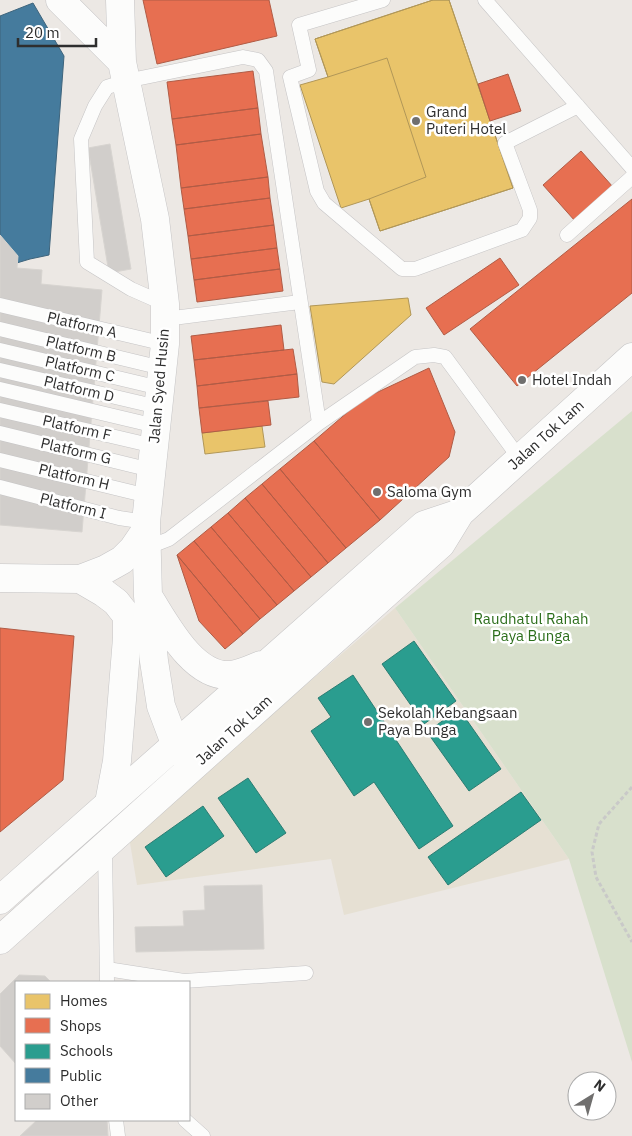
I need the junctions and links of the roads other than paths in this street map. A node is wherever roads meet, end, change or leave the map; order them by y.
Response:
1 (60, 0) edge
2 (120, 0) edge
3 (383, 0) edge
4 (485, 0) edge
5 (124, 71) junction
6 (578, 106) junction
7 (632, 168) edge
8 (632, 177) edge
9 (567, 235) dead end
10 (300, 302) junction
11 (0, 305) edge
12 (0, 330) edge
13 (0, 350) edge
14 (632, 357) edge
15 (0, 370) edge
16 (0, 389) edge
17 (0, 410) edge
18 (319, 423) junction
19 (155, 428) junction
20 (0, 433) edge
21 (520, 459) junction
22 (0, 460) edge
23 (0, 487) edge
24 (460, 513) junction
25 (0, 578) edge
26 (80, 579) junction
27 (148, 596) junction
28 (270, 662) junction
29 (176, 746) junction
30 (193, 766) junction
31 (110, 804) junction
32 (105, 847) junction
33 (0, 900) edge
34 (0, 940) edge
35 (306, 973) dead end
36 (107, 976) edge
37 (116, 1121) edge
38 (186, 1121) edge
39 (118, 1136) edge
40 (202, 1136) edge

1 - 5 street
2 - 5 street
3 - 6 lane
4 - 6 lane
5 - 10 lane
5 - 19 street
5 - 19 lane
6 - 7 lane
8 - 9 lane
10 - 18 lane
10 - 19 lane
11 - 19 lane, Platform A
12 - 19 lane, Platform B
13 - 19 lane, Platform C
14 - 21 street, Jalan Tok Lam
15 - 19 lane, Platform D
16 - 19 lane
17 - 19 lane, Platform F
18 - 19 lane
18 - 21 lane
19 - 20 lane, Platform G
19 - 22 lane, Platform H
19 - 23 lane, Platform I
19 - 26 street
19 - 27 street
21 - 24 street, Jalan Tok Lam
24 - 28 street, Jalan Tok Lam
24 - 30 street, Jalan Tok Lam
25 - 26 street
26 - 31 street
27 - 28 street
27 - 29 street
28 - 29 street, Jalan Tok Lam
29 - 30 street
29 - 31 street, Jalan Tok Lam
30 - 32 street, Jalan Tok Lam
31 - 33 street, Jalan Tok Lam
32 - 34 street, Jalan Tok Lam
32 - 36 lane
35 - 36 lane
37 - 39 lane
38 - 40 lane

